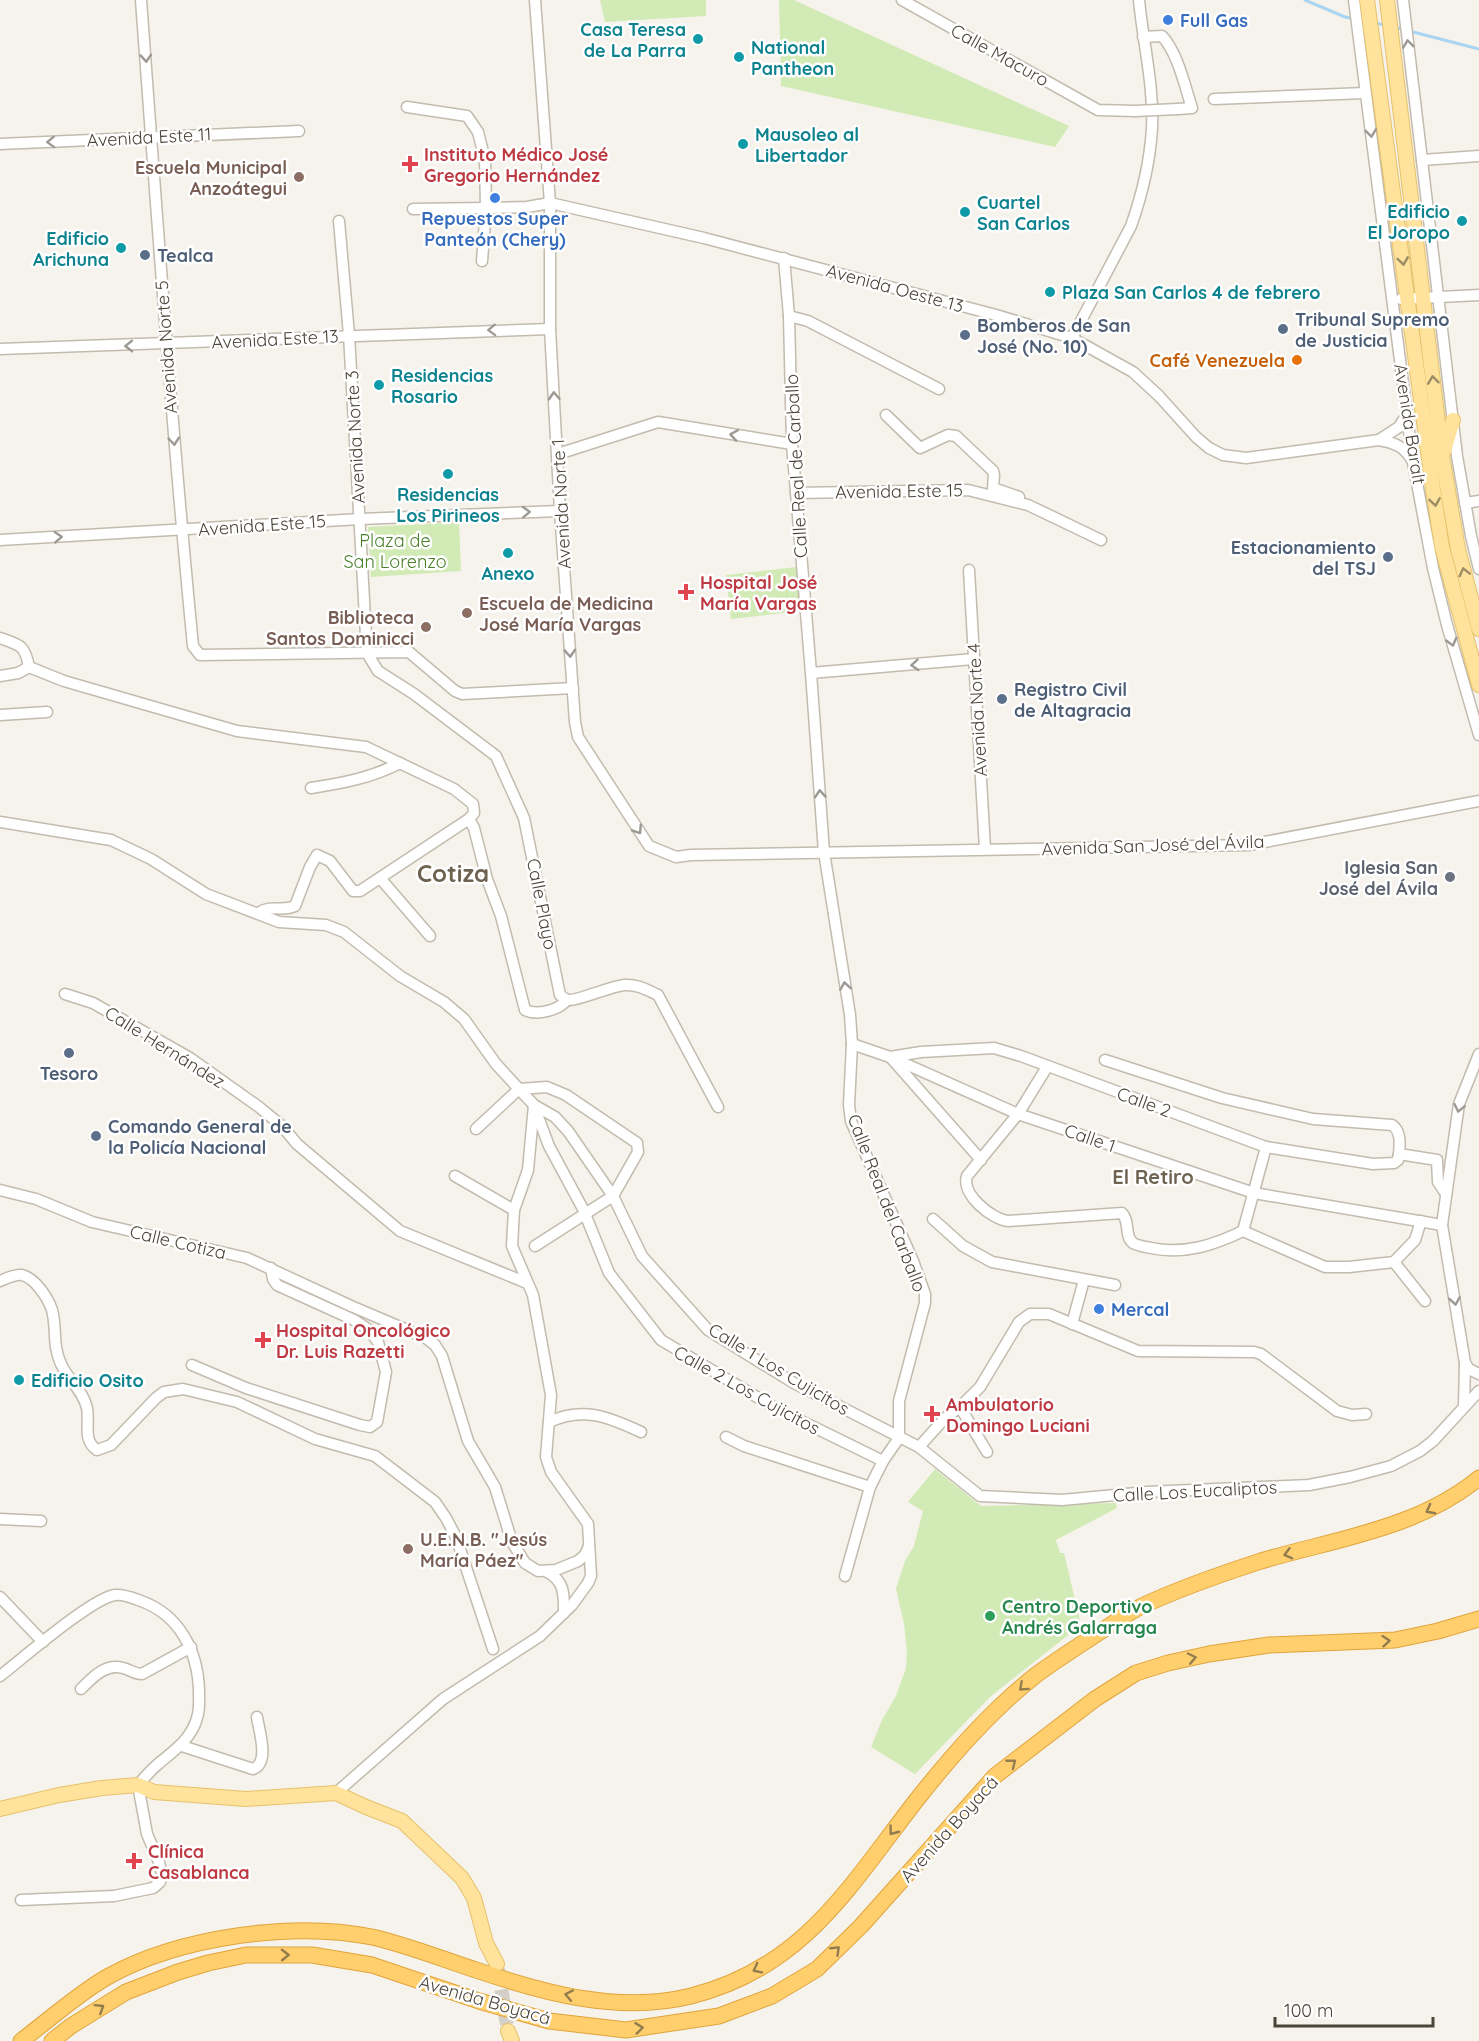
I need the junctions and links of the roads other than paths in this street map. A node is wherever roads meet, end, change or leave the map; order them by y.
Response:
1 (141, 0) edge
2 (536, 0) edge
3 (902, 0) edge
4 (1139, 0) edge
5 (1354, 0) edge
6 (1367, 0) edge
7 (1387, 0) edge
8 (1403, 0) edge
9 (1143, 37) junction
10 (1365, 93) junction
11 (1214, 99) dead end
12 (407, 107) dead end
13 (299, 131) dead end
14 (151, 136) junction
15 (0, 144) edge
16 (1479, 156) edge
17 (1422, 160) junction
18 (550, 203) junction
19 (486, 208) junction
20 (413, 209) dead end
21 (339, 220) dead end
22 (784, 258) junction
23 (482, 261) dead end
24 (1479, 295) edge
25 (1438, 297) junction
26 (1416, 298) junction
27 (1392, 300) junction
28 (789, 315) junction
29 (550, 329) junction
30 (349, 335) junction
31 (1072, 338) junction
32 (165, 345) junction
33 (0, 349) edge
34 (939, 389) dead end
35 (1407, 414) junction
36 (886, 415) dead end
37 (1453, 420) junction
38 (1379, 440) junction
39 (792, 444) junction
40 (558, 454) junction
41 (1442, 456) junction
42 (1413, 462) junction
43 (796, 493) junction
44 (1479, 501) edge
45 (1465, 503) junction
46 (1028, 505) junction
47 (560, 511) junction
48 (360, 519) junction
49 (182, 531) junction
50 (0, 540) edge
51 (1101, 540) dead end
52 (1479, 569) edge
53 (969, 570) dead end
54 (1479, 629) edge
55 (0, 638) edge
56 (367, 653) junction
57 (973, 660) junction
58 (29, 667) junction
59 (811, 673) junction
60 (0, 676) edge
61 (1479, 685) edge
62 (573, 688) junction
63 (47, 712) dead end
64 (0, 715) edge
65 (1479, 735) edge
66 (400, 763) junction
67 (311, 789) dead end
68 (1479, 801) edge
69 (469, 819) junction
70 (0, 822) edge
71 (985, 849) junction
72 (824, 852) junction
73 (380, 878) junction
74 (258, 913) junction
75 (430, 936) dead end
76 (65, 994) dead end
77 (567, 1000) junction
78 (852, 1044) junction
79 (1479, 1054) edge
80 (890, 1057) junction
81 (1105, 1060) dead end
82 (1047, 1067) junction
83 (519, 1089) junction
84 (534, 1105) junction
85 (717, 1107) dead end
86 (1018, 1114) junction
87 (476, 1129) dead end
88 (1266, 1147) junction
89 (1399, 1157) junction
90 (981, 1160) junction
91 (455, 1176) dead end
92 (0, 1190) edge
93 (1254, 1193) junction
94 (1446, 1194) junction
95 (613, 1196) junction
96 (514, 1210) junction
97 (585, 1213) junction
98 (933, 1218) dead end
99 (1421, 1221) junction
100 (1442, 1225) junction
101 (1243, 1231) junction
102 (535, 1246) dead end
103 (1394, 1262) junction
104 (271, 1268) junction
105 (1084, 1280) junction
106 (0, 1281) edge
107 (527, 1283) junction
108 (1115, 1285) dead end
109 (1425, 1302) dead end
110 (1072, 1323) junction
111 (1465, 1363) junction
112 (192, 1365) dead end
113 (1479, 1374) edge
114 (1479, 1391) edge
115 (1464, 1406) junction
116 (960, 1407) junction
117 (1366, 1414) dead end
118 (549, 1422) junction
119 (641, 1432) dead end
120 (726, 1437) dead end
121 (899, 1438) junction
122 (919, 1448) junction
123 (987, 1452) dead end
124 (883, 1461) junction
125 (1479, 1478) edge
126 (870, 1487) junction
127 (0, 1519) edge
128 (41, 1521) dead end
129 (589, 1546) junction
130 (548, 1572) junction
131 (845, 1576) dead end
132 (0, 1597) edge
133 (564, 1613) junction
134 (1479, 1618) edge
135 (43, 1642) junction
136 (191, 1647) junction
137 (493, 1649) dead end
138 (0, 1676) edge
139 (81, 1689) dead end
140 (257, 1718) dead end
141 (182, 1746) junction
142 (138, 1785) junction
143 (336, 1793) junction
144 (0, 1809) edge
145 (21, 1900) dead end
146 (497, 1964) tunnel mouth
147 (21, 2041) edge
148 (52, 2041) edge

1 -> 14 street, Avenida Norte 5
2 - 18 street, Avenida Norte 1
3 - 9 street, Calle Macuro, bridge
4 - 9 street
5 - 10 street, Avenida Baralt
6 -> 26 main road, Avenida Baralt
7 - 26 main road, Avenida Baralt
17 -> 8 street
9 - 31 street
10 - 11 street
10 -> 27 street, Avenida Baralt
12 - 19 street
13 - 14 street, Avenida Este 11
14 -> 15 street, Avenida Este 11
14 - 32 street, Avenida Norte 5
16 - 17 street
17 - 25 street
18 - 19 street
18 - 22 street, Avenida Oeste 13
18 - 29 street, Avenida Norte 1
19 - 20 street
19 - 23 street
21 - 30 street, Avenida Norte 3
22 - 28 street, Calle Real de Carballo
22 - 31 street, Avenida Oeste 13
24 - 25 street
25 - 26 street
25 - 37 street
26 - 27 street
41 -> 26 main road, Avenida Baralt
26 -> 61 main road, Avenida Baralt
27 - 35 street, Avenida Baralt
28 - 34 street
28 - 39 street, Calle Real de Carballo
29 -> 30 street, Avenida Este 13
40 -> 29 street, Avenida Norte 1
30 - 32 street, Avenida Este 13
30 - 48 street, Avenida Norte 3
31 - 38 street, Avenida Oeste 13
32 -> 33 street, Avenida Este 13
32 -> 49 street, Avenida Norte 5
35 - 38 street
35 - 42 street, Avenida Baralt
36 - 46 street
37 - 41 main road
37 - 45 street
38 - 42 street, Avenida Oeste 13
39 -> 40 street
39 - 43 street, Calle Real de Carballo
40 - 47 street, Avenida Norte 1
54 -> 41 main road, Avenida Baralt
42 -> 65 street, Avenida Baralt
43 - 46 street, Avenida Este 15
43 - 59 street, Calle Real de Carballo
44 - 45 street
45 - 52 street
46 - 51 street, Avenida Este 15
48 -> 47 street, Avenida Este 15
47 -> 62 street, Avenida Norte 1
48 - 49 street, Avenida Este 15
48 - 56 street, Avenida Norte 3
50 -> 49 street, Avenida Este 15
49 - 56 street, Avenida Norte 5
53 - 57 street, Avenida Norte 4
55 - 58 street
56 - 62 street
56 - 77 street, Calle Playo
57 -> 59 street
57 - 71 street, Avenida Norte 4
58 - 60 street
58 - 66 street
72 -> 59 street, Calle Real de Carballo
62 -> 72 street, Avenida Norte 1
63 - 64 street
66 - 67 street
66 - 69 street
68 - 71 street, Avenida San José del Ávila
69 - 73 street
69 - 77 street
70 - 74 street
71 - 72 street, Avenida San José del Ávila
78 -> 72 street, Calle Real del Carballo
73 - 74 street
73 - 75 street
74 - 83 street
76 - 107 street, Calle Hernández
77 - 85 street
78 - 80 street, Calle 1
78 - 121 street, Calle Real del Carballo
79 -> 94 street
80 - 82 street, Calle 2
80 - 86 street, Calle 1
80 - 90 street
81 - 89 street
82 - 86 street
82 - 88 street, Calle 2
83 - 84 street
83 - 87 street
83 - 95 street
84 - 95 street, Calle 1 Los Cujicitos
84 - 96 street
84 - 97 street, Calle 2 Los Cujicitos
86 - 90 street
86 - 93 street, Calle 1
88 - 89 street, Calle 2
88 - 93 street
89 - 94 street, Calle 2
90 - 101 street
91 - 96 street
92 - 104 street, Calle Cotiza
93 - 99 street, Calle 1
93 - 101 street
94 - 100 street
95 - 97 street
95 - 121 street, Calle 1 Los Cujicitos
96 - 107 street
97 - 102 street
97 - 124 street, Calle 2 Los Cujicitos
98 - 105 street
99 - 100 street, Calle 1
99 - 103 street
100 -> 111 street
101 - 103 street
103 - 109 street
104 - 112 street
104 - 130 street, Calle Cotiza
105 - 108 street
105 - 110 street
106 - 137 street
107 - 118 street
110 - 116 street
110 - 117 street
111 - 113 street
111 - 115 street
114 - 115 street, Calle Los Eucaliptos
115 - 122 street, Calle Los Eucaliptos
116 - 122 street
116 - 123 street
118 - 119 street
118 - 129 street
120 - 126 street
121 - 122 street, Calle Los Eucaliptos
121 - 124 street
124 - 126 street
125 -> 147 highway, Avenida Boyacá
126 - 131 street
127 - 128 street
129 - 130 street
129 - 133 street
130 - 133 street
132 - 135 street
133 - 143 street
148 -> 134 highway, Avenida Boyacá
135 - 136 street
135 - 138 street
136 - 139 street
136 - 141 street
140 - 141 street
141 - 142 street
142 - 143 main road
142 - 144 main road
142 - 145 street
143 - 146 main road

